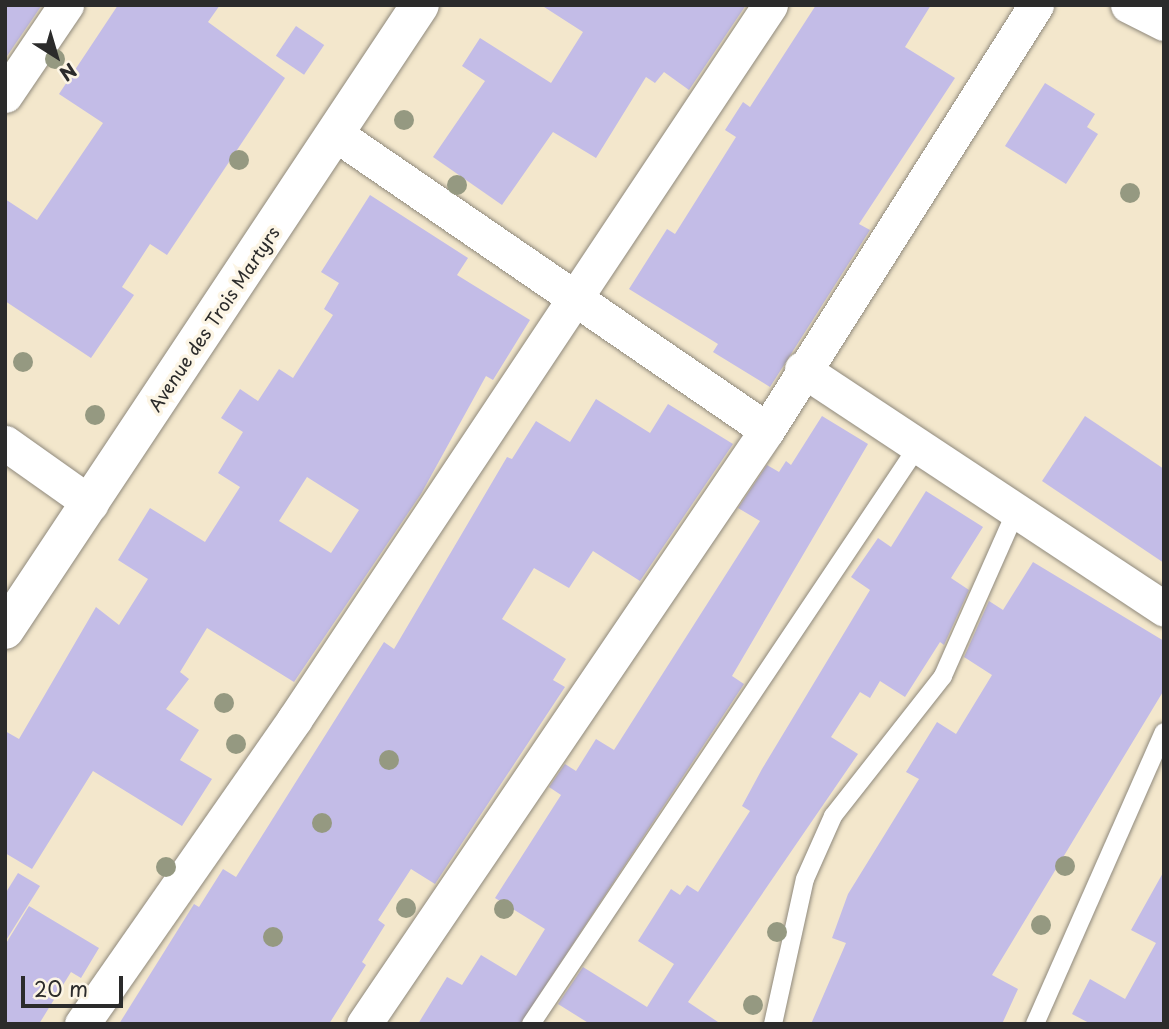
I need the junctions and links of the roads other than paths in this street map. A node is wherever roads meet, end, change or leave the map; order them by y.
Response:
1 (66, 5) edge
2 (420, 5) edge
3 (770, 5) edge
4 (1036, 5) edge
5 (1128, 5) edge
6 (1164, 23) edge
7 (5, 95) edge
8 (337, 135) junction
9 (572, 294) junction
10 (802, 369) junction
11 (768, 430) junction
12 (5, 443) edge
13 (920, 443) junction
14 (91, 504) junction
15 (1017, 509) junction
16 (1164, 609) edge
17 (5, 630) edge
18 (1164, 732) edge
19 (82, 1024) edge
20 (364, 1024) edge
21 (531, 1024) edge
22 (773, 1024) edge
23 (1035, 1024) edge

1 - 7 street
2 - 8 main road, Avenue des Trois Martyrs
3 - 9 street
4 - 10 street
5 - 6 street
8 - 9 street
8 - 14 main road, Avenue des Trois Martyrs
9 - 11 street
9 - 19 street
10 - 11 street
10 - 13 street
11 - 20 street
12 - 14 street
13 - 15 street
13 - 21 lane
14 - 17 main road, Avenue des Trois Martyrs
15 - 16 street
15 - 22 lane
18 - 23 lane

